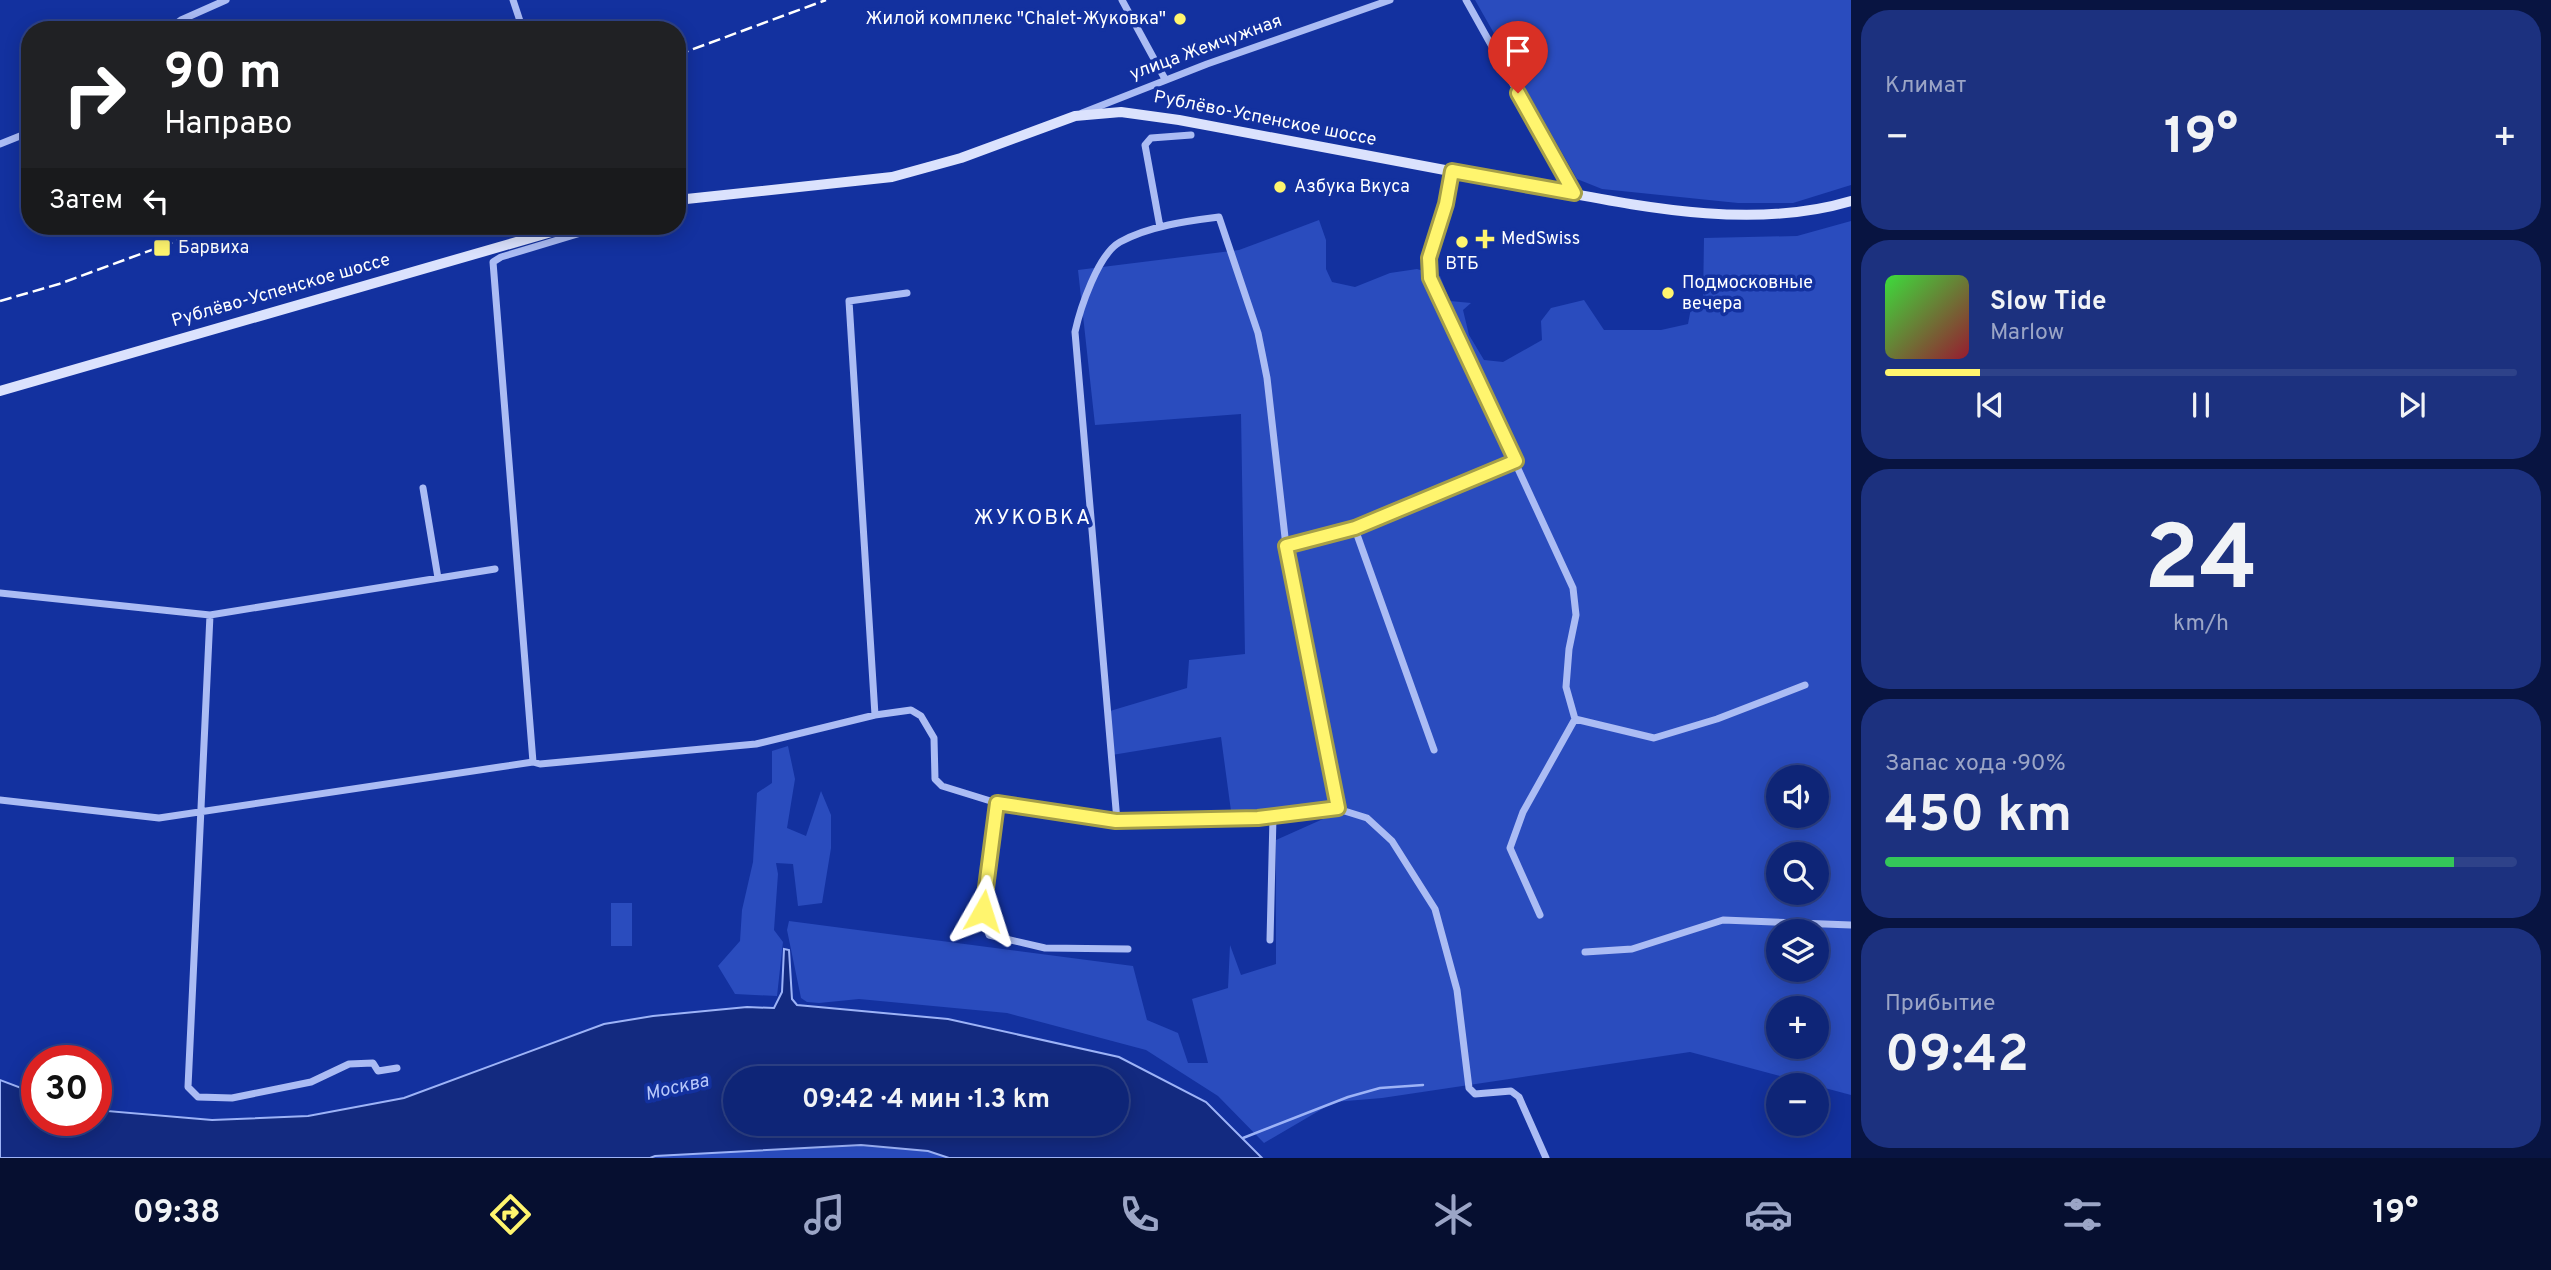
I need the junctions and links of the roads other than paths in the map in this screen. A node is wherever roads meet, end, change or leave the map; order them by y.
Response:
1 (226, 0) edge
2 (513, 0) edge
3 (1122, 0) edge
4 (1390, 0) edge
5 (1466, 0) edge
6 (180, 21) edge
7 (520, 21) edge
8 (1166, 79) junction
9 (1075, 116) junction
10 (1180, 120) junction
11 (21, 135) edge
12 (18, 136) junction
13 (21, 136) edge
14 (0, 144) edge
15 (1452, 171) junction
16 (1574, 193) junction
17 (686, 200) edge
18 (1851, 201) edge
19 (1160, 228) junction
20 (541, 235) edge
21 (574, 235) edge
22 (907, 293) dead end
23 (0, 391) edge
24 (1516, 461) junction
25 (423, 488) dead end
26 (1355, 528) junction
27 (1286, 546) junction
28 (495, 569) dead end
29 (438, 578) junction
30 (0, 593) edge
31 (210, 615) junction
32 (1805, 685) dead end
33 (875, 715) junction
34 (1574, 719) junction
35 (1434, 750) dead end
36 (533, 762) junction
37 (0, 800) edge
38 (997, 803) junction
39 (1338, 808) junction
40 (200, 812) junction
41 (1273, 817) junction
42 (1116, 821) junction
43 (1540, 915) dead end
44 (1851, 925) edge
45 (1270, 940) dead end
46 (1128, 949) dead end
47 (1585, 953) dead end
48 (397, 1068) dead end
49 (1546, 1158) edge

1 - 6 street
2 - 7 street
3 - 8 street
4 - 8 street, улица Жемчужная
5 - 16 street
8 - 9 street, улица Жемчужная
9 - 10 main road, Рублёво-Успенское шоссе
9 - 17 main road, Рублёво-Успенское шоссе
10 - 15 main road, Рублёво-Успенское шоссе
10 - 19 street
11 - 12 street
12 - 13 street
12 - 14 street
15 - 16 main road, Рублёво-Успенское шоссе
15 - 24 street
16 - 18 main road, Рублёво-Успенское шоссе
19 - 27 street
19 - 42 street
20 - 23 main road, Рублёво-Успенское шоссе
21 - 36 street
22 - 33 street
24 - 26 street
24 - 34 street
25 - 29 street
26 - 27 street
26 - 35 street
27 - 39 street
28 - 29 street
29 - 31 street
30 - 31 street
31 - 40 street
32 - 34 street
33 - 36 street
33 - 38 street
34 - 43 street
36 - 40 street
37 - 40 street
38 - 42 street
38 - 46 street
39 - 41 street
39 - 49 street
40 - 48 street
41 - 42 street
41 - 45 street
44 - 47 street

